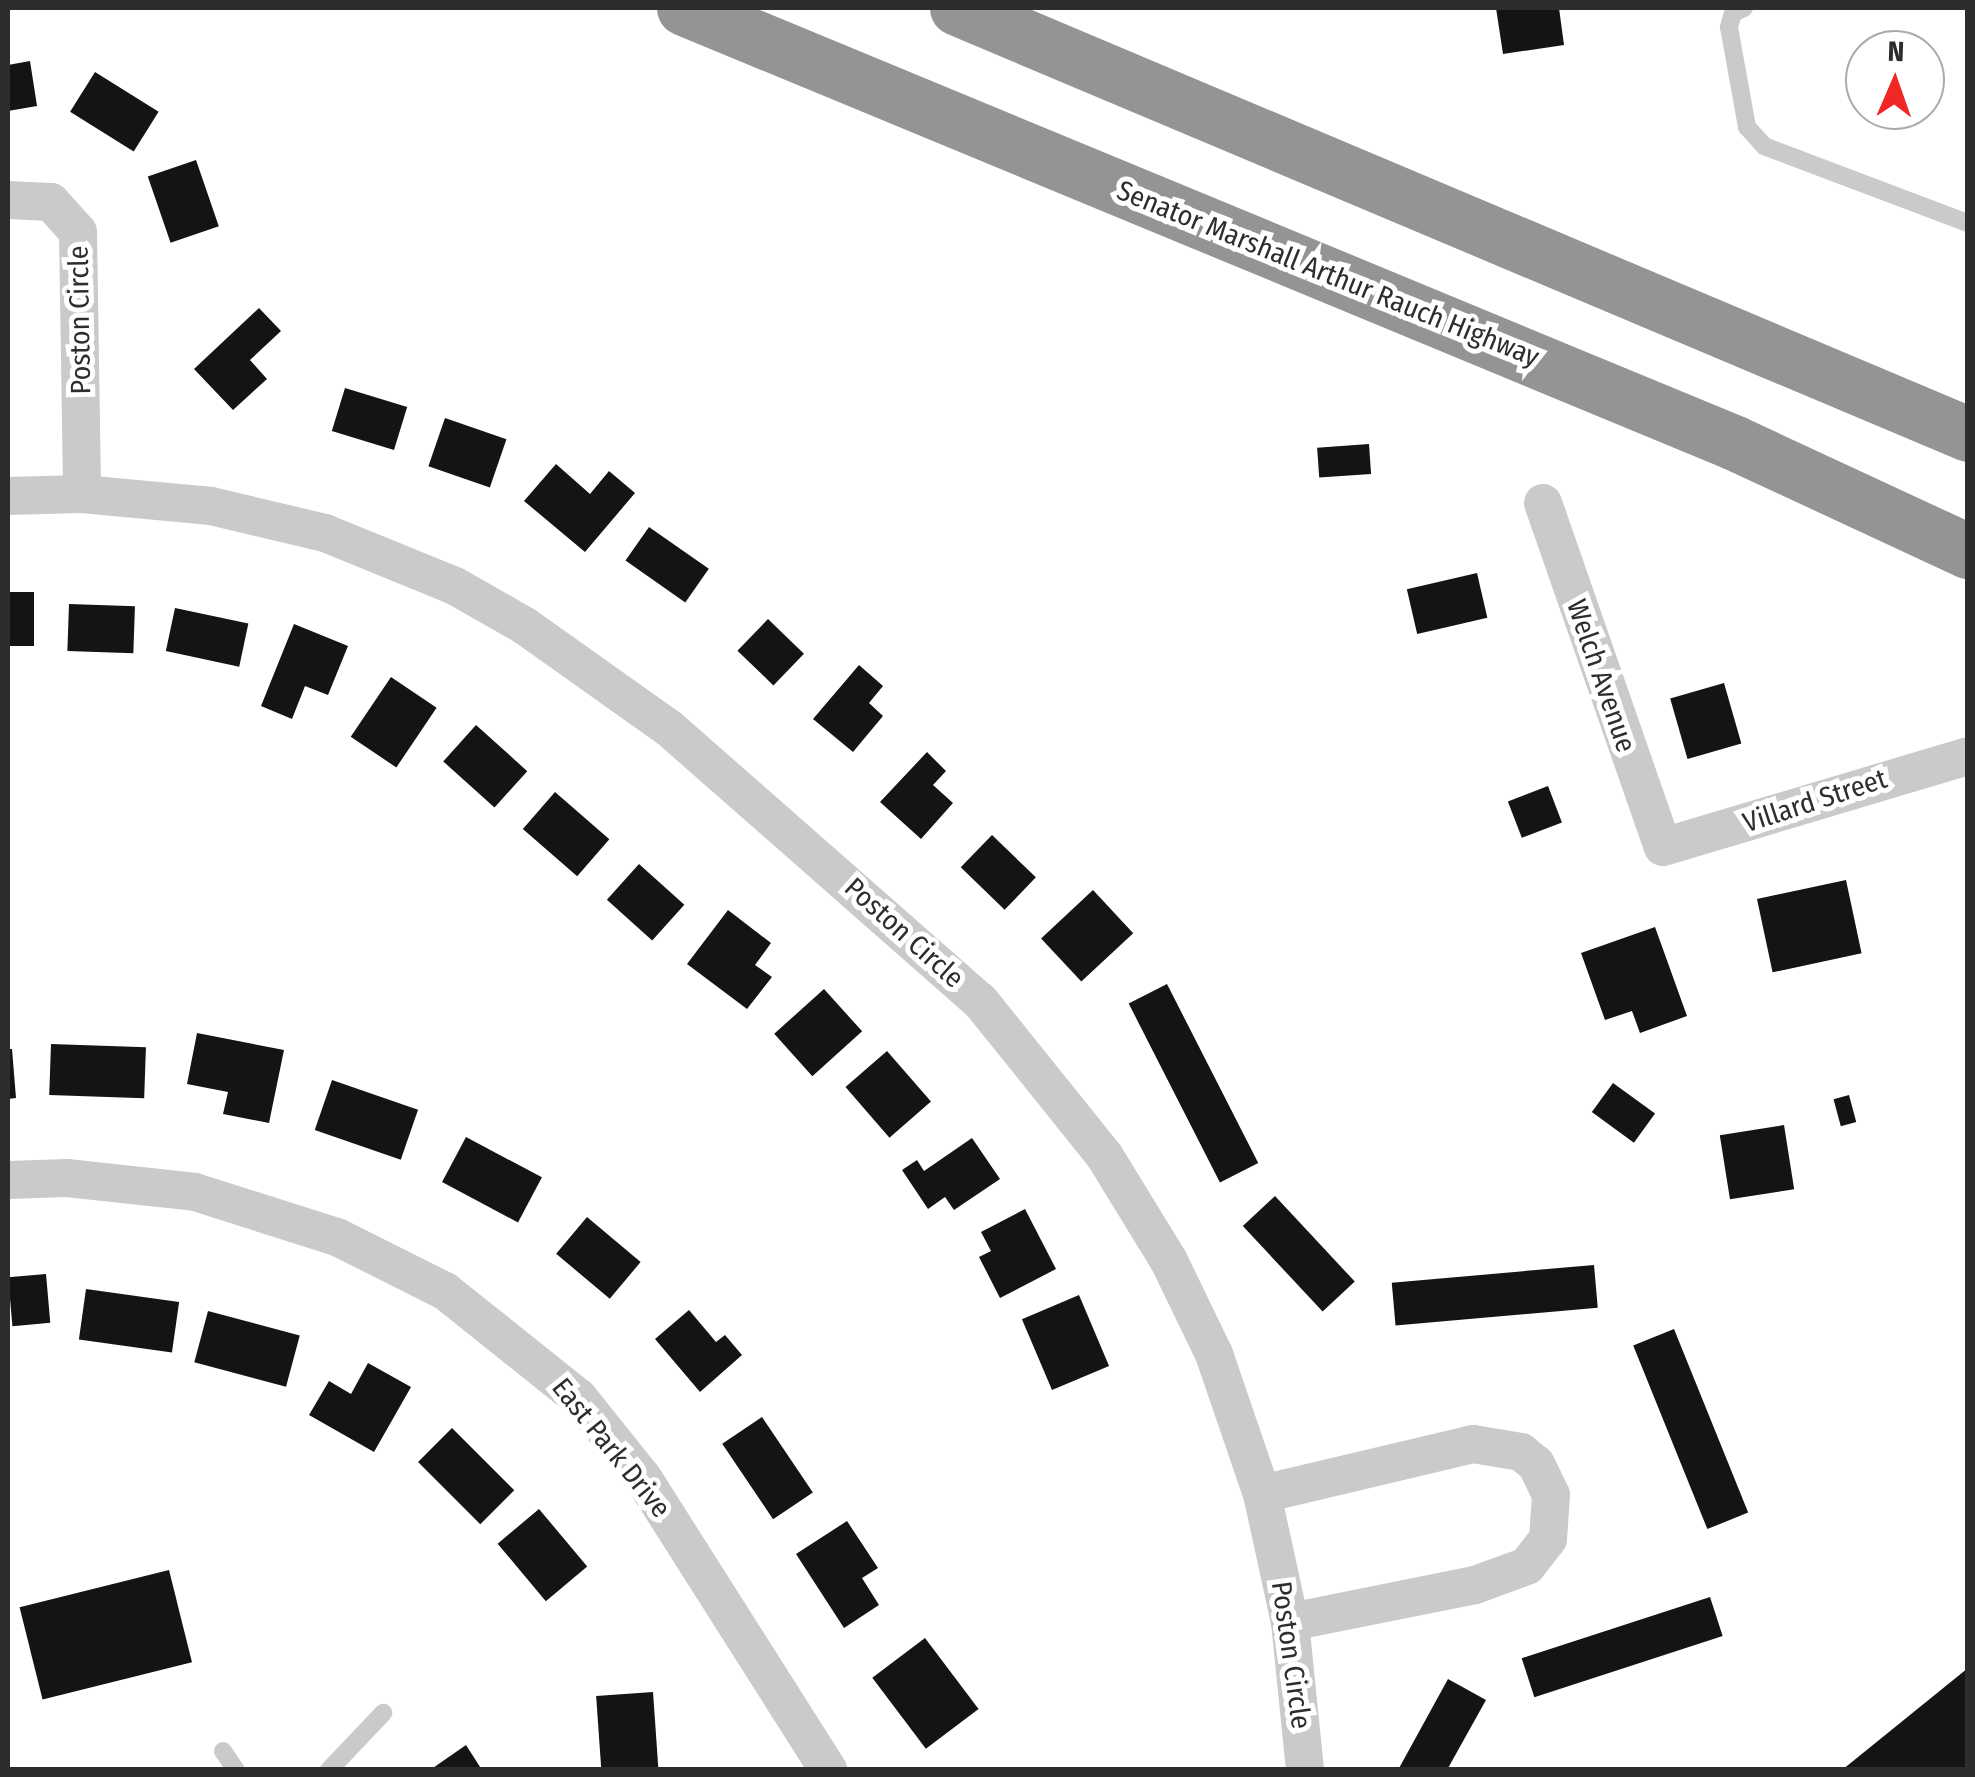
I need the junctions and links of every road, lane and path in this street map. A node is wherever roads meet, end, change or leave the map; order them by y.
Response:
1 (684, 8) edge
2 (957, 8) edge
3 (1744, 8) edge
4 (8, 200) edge
5 (1968, 223) edge
6 (1968, 434) edge
7 (82, 494) junction
8 (8, 496) edge
9 (1544, 502) dead end
10 (1968, 551) edge
11 (1968, 756) edge
12 (1663, 848) joint
13 (8, 1180) edge
14 (1262, 1494) junction
15 (1290, 1622) junction
16 (382, 1713) dead end
17 (223, 1751) dead end
18 (236, 1770) edge
19 (329, 1770) edge
20 (828, 1770) edge
21 (1306, 1770) edge

1 - 10 highway, Senator Marshall Arthur Rauch Highway
2 - 6 highway
3 - 5 lane
4 - 7 street, Poston Circle
7 - 8 street, Poston Circle
7 - 14 street, Poston Circle
9 - 12 street, Welch Avenue
11 - 12 street, Villard Street
13 - 20 street, East Park Drive
14 - 15 street, Poston Circle
14 - 15 street
15 - 21 street, Poston Circle
16 - 19 lane
17 - 18 lane

